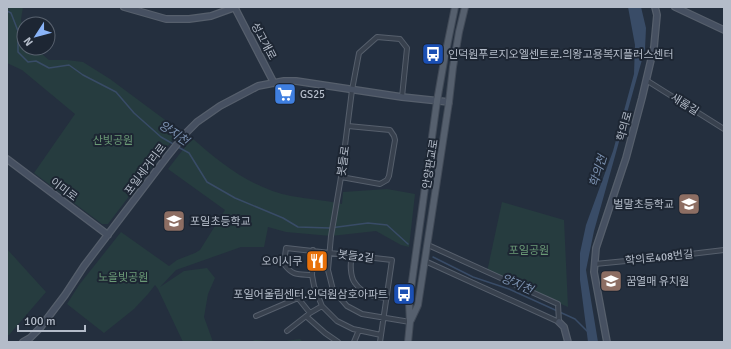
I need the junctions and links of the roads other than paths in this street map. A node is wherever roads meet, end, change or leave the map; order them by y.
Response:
1 (124, 7) edge
2 (455, 7) edge
3 (465, 7) edge
4 (655, 7) edge
5 (676, 7) edge
6 (236, 8) edge
7 (724, 30) edge
8 (646, 80) junction
9 (274, 83) junction
10 (352, 90) junction
11 (402, 97) junction
12 (437, 101) junction
13 (449, 102) junction
14 (348, 126) junction
15 (724, 129) edge
16 (7, 159) edge
17 (341, 177) junction
18 (108, 235) junction
19 (428, 244) junction
20 (313, 250) junction
21 (724, 250) edge
22 (329, 252) junction
23 (352, 255) junction
24 (425, 261) junction
25 (595, 264) junction
26 (312, 275) junction
27 (387, 298) junction
28 (322, 306) junction
29 (308, 315) junction
30 (256, 316) dead end
31 (384, 317) junction
32 (410, 322) junction
33 (562, 324) junction
34 (359, 330) junction
35 (287, 331) dead end
36 (381, 335) junction
37 (23, 342) edge
38 (338, 342) edge
39 (354, 342) edge
40 (380, 342) edge
41 (408, 342) edge
42 (568, 342) edge
43 (607, 342) edge

1 - 6 street, 성고개로
2 - 12 main road, 안양판교로
3 - 13 main road, 안양판교로
4 - 8 street, 학의로
5 - 7 street
6 - 9 street, 성고개로
8 - 15 street, 새롬길
8 - 25 street, 학의로
9 - 10 street, 포일세거리로
9 - 18 street, 포일세거리로
10 - 11 street, 포일세거리로
10 - 11 street, 봇들로
10 - 14 street, 봇들로
11 - 12 street, 포일세거리로
12 - 13 street, 포일세거리로
12 - 32 main road, 안양판교로
13 - 19 main road, 안양판교로
14 - 17 street, 봇들로
14 - 17 street
16 - 18 street, 이미로
17 - 22 street, 봇들로
18 - 37 street, 포일세거리로
19 - 24 main road, 안양판교로
19 - 33 street
20 - 22 street, 봇들2길
20 - 26 street
20 - 26 street, 봇들2길
21 - 25 street, 학의로408번길
22 - 23 street, 봇들2길
22 - 31 street, 봇들로
23 - 27 street
23 - 27 street, 봇들2길
24 - 32 main road, 안양판교로
24 - 33 street
25 - 43 street, 학의로
26 - 28 street
27 - 31 street, 봇들2길
28 - 29 street
28 - 34 street
29 - 30 street
29 - 35 street
29 - 38 street
31 - 32 street, 봇들로
31 - 36 street, 봇들2길
32 - 41 main road, 안양판교로
33 - 42 street
34 - 36 street
34 - 39 street
36 - 40 street, 봇들2길

